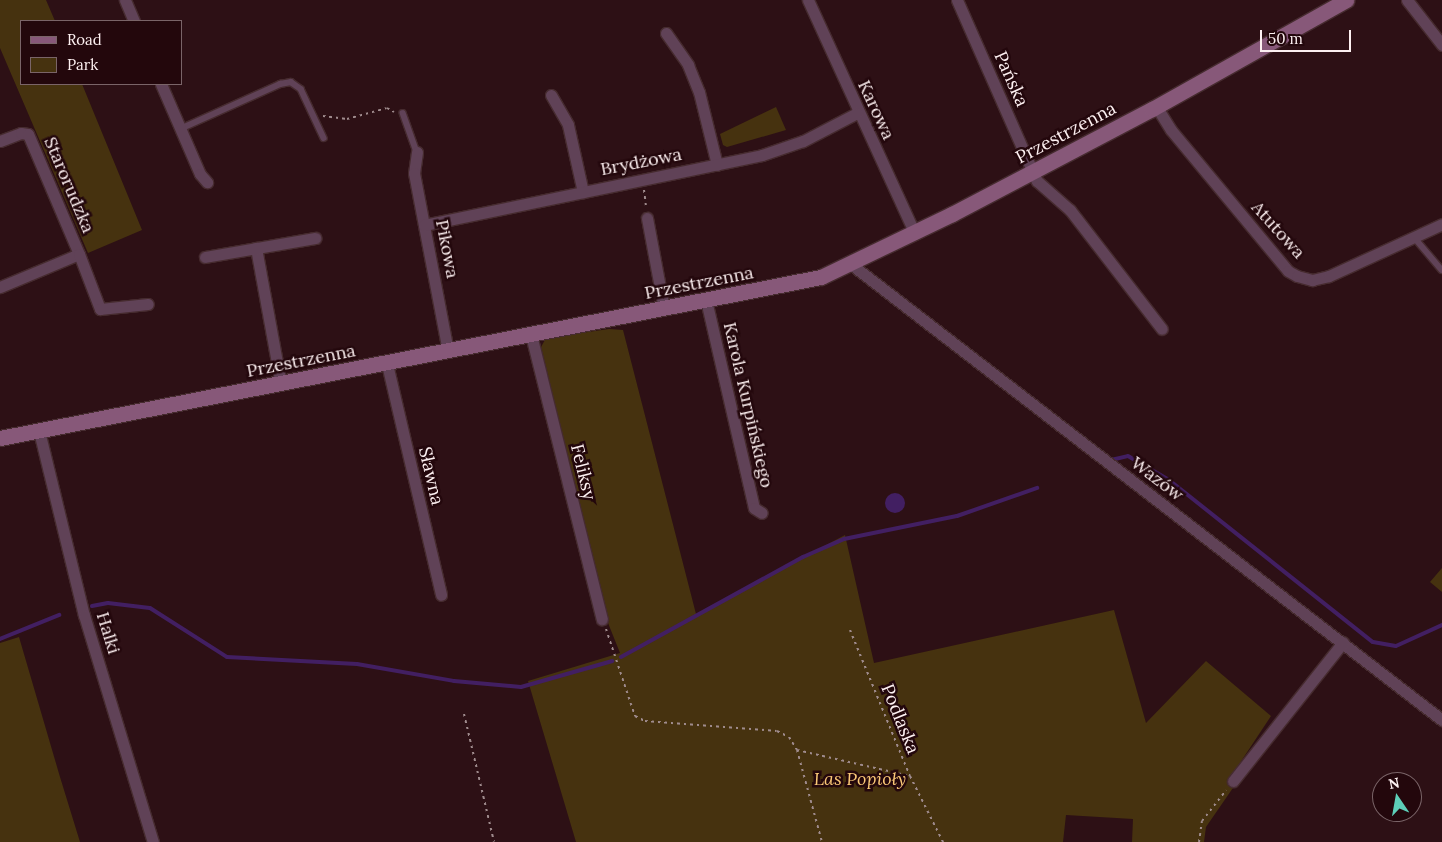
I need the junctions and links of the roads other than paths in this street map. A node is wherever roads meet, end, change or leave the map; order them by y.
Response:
1 (125, 0) edge
2 (808, 0) edge
3 (957, 0) edge
4 (1346, 0) edge
5 (1408, 0) edge
6 (134, 20) edge
7 (666, 33) dead end
8 (1442, 45) edge
9 (161, 85) edge
10 (551, 95) dead end
11 (1156, 106) junction
12 (403, 113) dead end
13 (858, 113) junction
14 (180, 129) junction
15 (324, 138) dead end
16 (0, 141) edge
17 (417, 152) joint
18 (716, 165) junction
19 (1032, 172) junction
20 (207, 182) dead end
21 (583, 192) junction
22 (647, 218) road end
23 (1442, 224) edge
24 (424, 225) junction
25 (915, 234) junction
26 (1414, 237) junction
27 (314, 238) dead end
28 (256, 248) junction
29 (79, 254) junction
30 (205, 257) dead end
31 (852, 265) junction
32 (1442, 270) edge
33 (0, 287) edge
34 (706, 300) junction
35 (148, 304) dead end
36 (664, 309) junction
37 (1162, 329) dead end
38 (531, 335) junction
39 (448, 352) junction
40 (387, 364) junction
41 (281, 384) junction
42 (39, 431) junction
43 (0, 438) edge
44 (762, 513) dead end
45 (441, 595) dead end
46 (602, 619) road end
47 (1343, 642) junction
48 (1442, 720) edge
49 (1233, 781) road end
50 (153, 842) edge

1 - 6 street
2 - 13 street, Karowa
3 - 19 street, Pańska
4 - 11 street, Przestrzenna
5 - 8 street
7 - 18 street
9 - 14 street
10 - 21 street
11 - 19 street, Przestrzenna
11 - 26 street, Atutowa
12 - 17 lane
13 - 18 street, Brydżowa
13 - 25 street, Karowa
14 - 15 lane
14 - 20 street
16 - 29 street, Starorudzka
17 - 24 street, Pikowa
18 - 21 street, Brydżowa
19 - 25 street, Przestrzenna
19 - 37 street, Pańska
21 - 24 street, Brydżowa
22 - 36 street
23 - 26 street, Atutowa
24 - 39 street, Pikowa
25 - 31 street, Przestrzenna
26 - 32 lane
27 - 28 street
28 - 30 street
28 - 41 street
29 - 33 street, Starorudzka
29 - 35 street
31 - 34 street, Przestrzenna
31 - 47 street, Wazów
34 - 36 street, Przestrzenna
34 - 44 street, Karola Kurpińskiego
36 - 38 street, Przestrzenna
38 - 39 street, Przestrzenna
38 - 46 street, Feliksy
39 - 40 street, Przestrzenna
40 - 41 street, Przestrzenna
40 - 45 street, Sławna
41 - 42 street, Przestrzenna
42 - 43 street, Przestrzenna
42 - 50 street, Halki
47 - 48 street, Wazów
47 - 49 street

